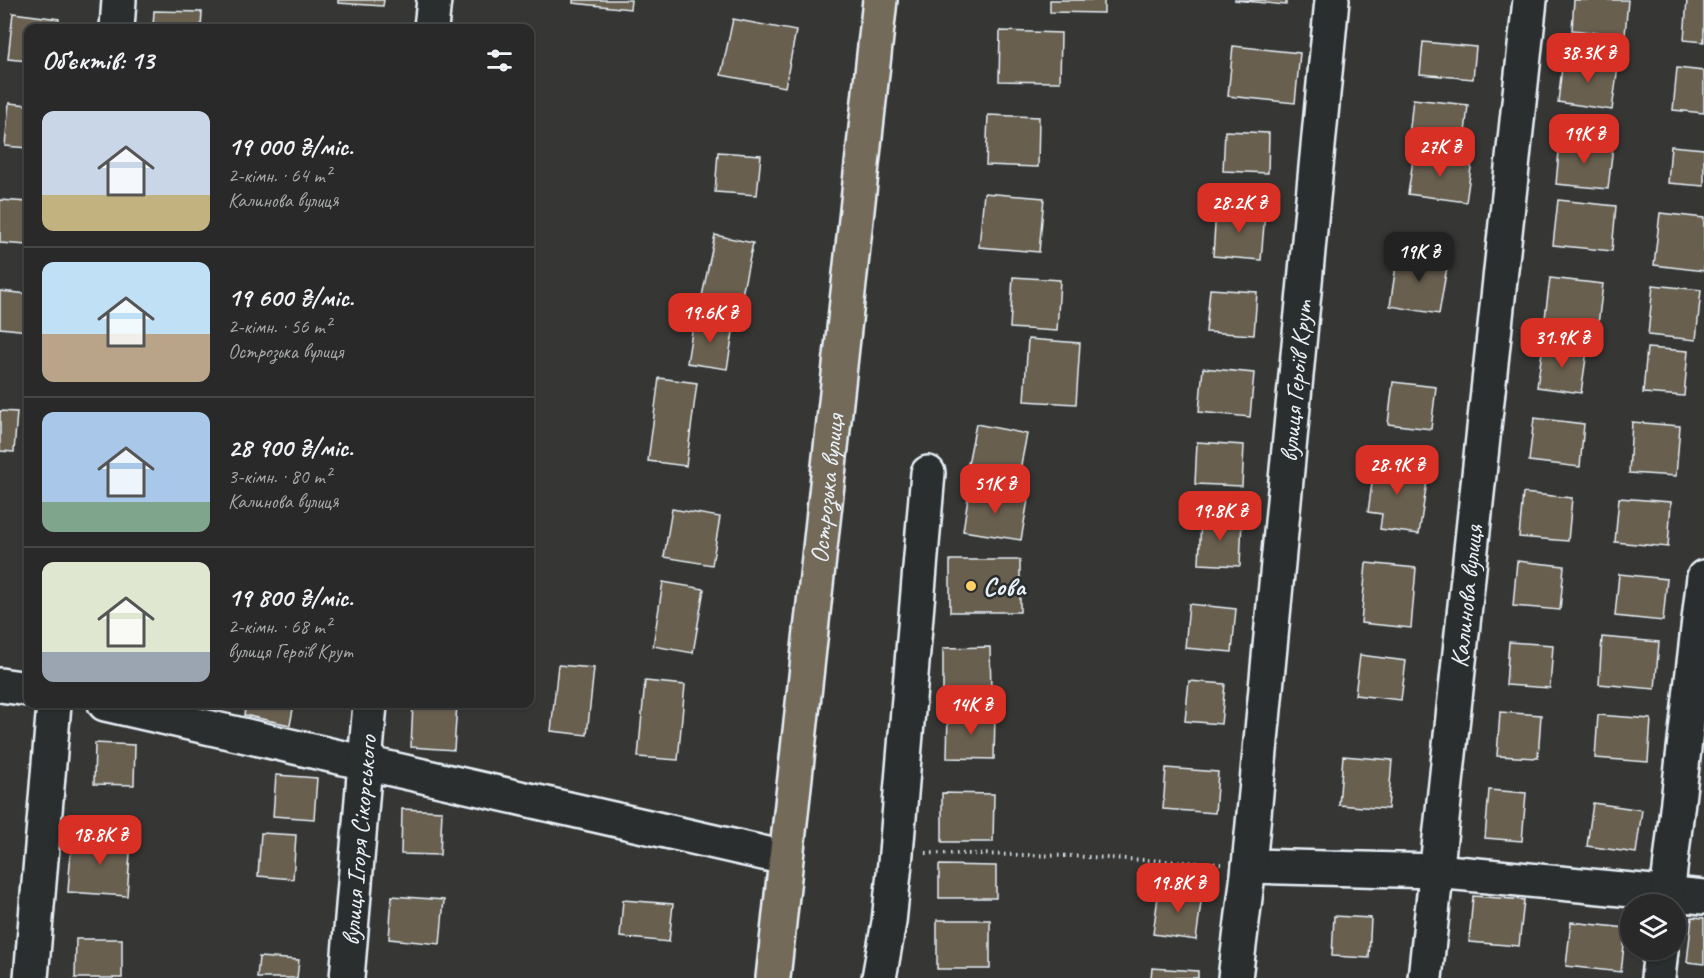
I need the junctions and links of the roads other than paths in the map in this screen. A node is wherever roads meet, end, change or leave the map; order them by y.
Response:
1 (119, 0) edge
2 (434, 0) edge
3 (880, 0) edge
4 (1332, 0) edge
5 (1530, 0) edge
6 (117, 24) edge
7 (431, 24) edge
8 (928, 473) dead end
9 (1704, 577) edge
10 (0, 685) edge
11 (24, 688) edge
12 (54, 708) edge
13 (123, 708) edge
14 (369, 708) edge
15 (364, 763) junction
16 (785, 858) junction
17 (1249, 866) junction
18 (1436, 872) junction
19 (1624, 894) edge
20 (1668, 894) edge
21 (1704, 897) edge
22 (1686, 898) edge
23 (1660, 960) edge
24 (31, 978) edge
25 (347, 978) edge
26 (773, 978) edge
27 (879, 978) edge
28 (1235, 978) edge
29 (1425, 978) edge
30 (1658, 978) edge

1 - 6 street
2 - 7 street
3 - 16 main road, Острозька вулиця
4 - 17 street, вулиця Героїв Крут
5 - 18 street, Калинова вулиця
8 - 27 street
9 - 20 street
10 - 11 street
12 - 24 street
13 - 15 street
14 - 15 street, вулиця Ігоря Сікорського
15 - 16 street
15 - 25 street, вулиця Ігоря Сікорського
16 - 26 main road, Острозька вулиця
17 - 18 street
17 - 28 street, вулиця Героїв Крут
18 - 19 street
18 - 29 street, Калинова вулиця
21 - 22 street
23 - 30 street

